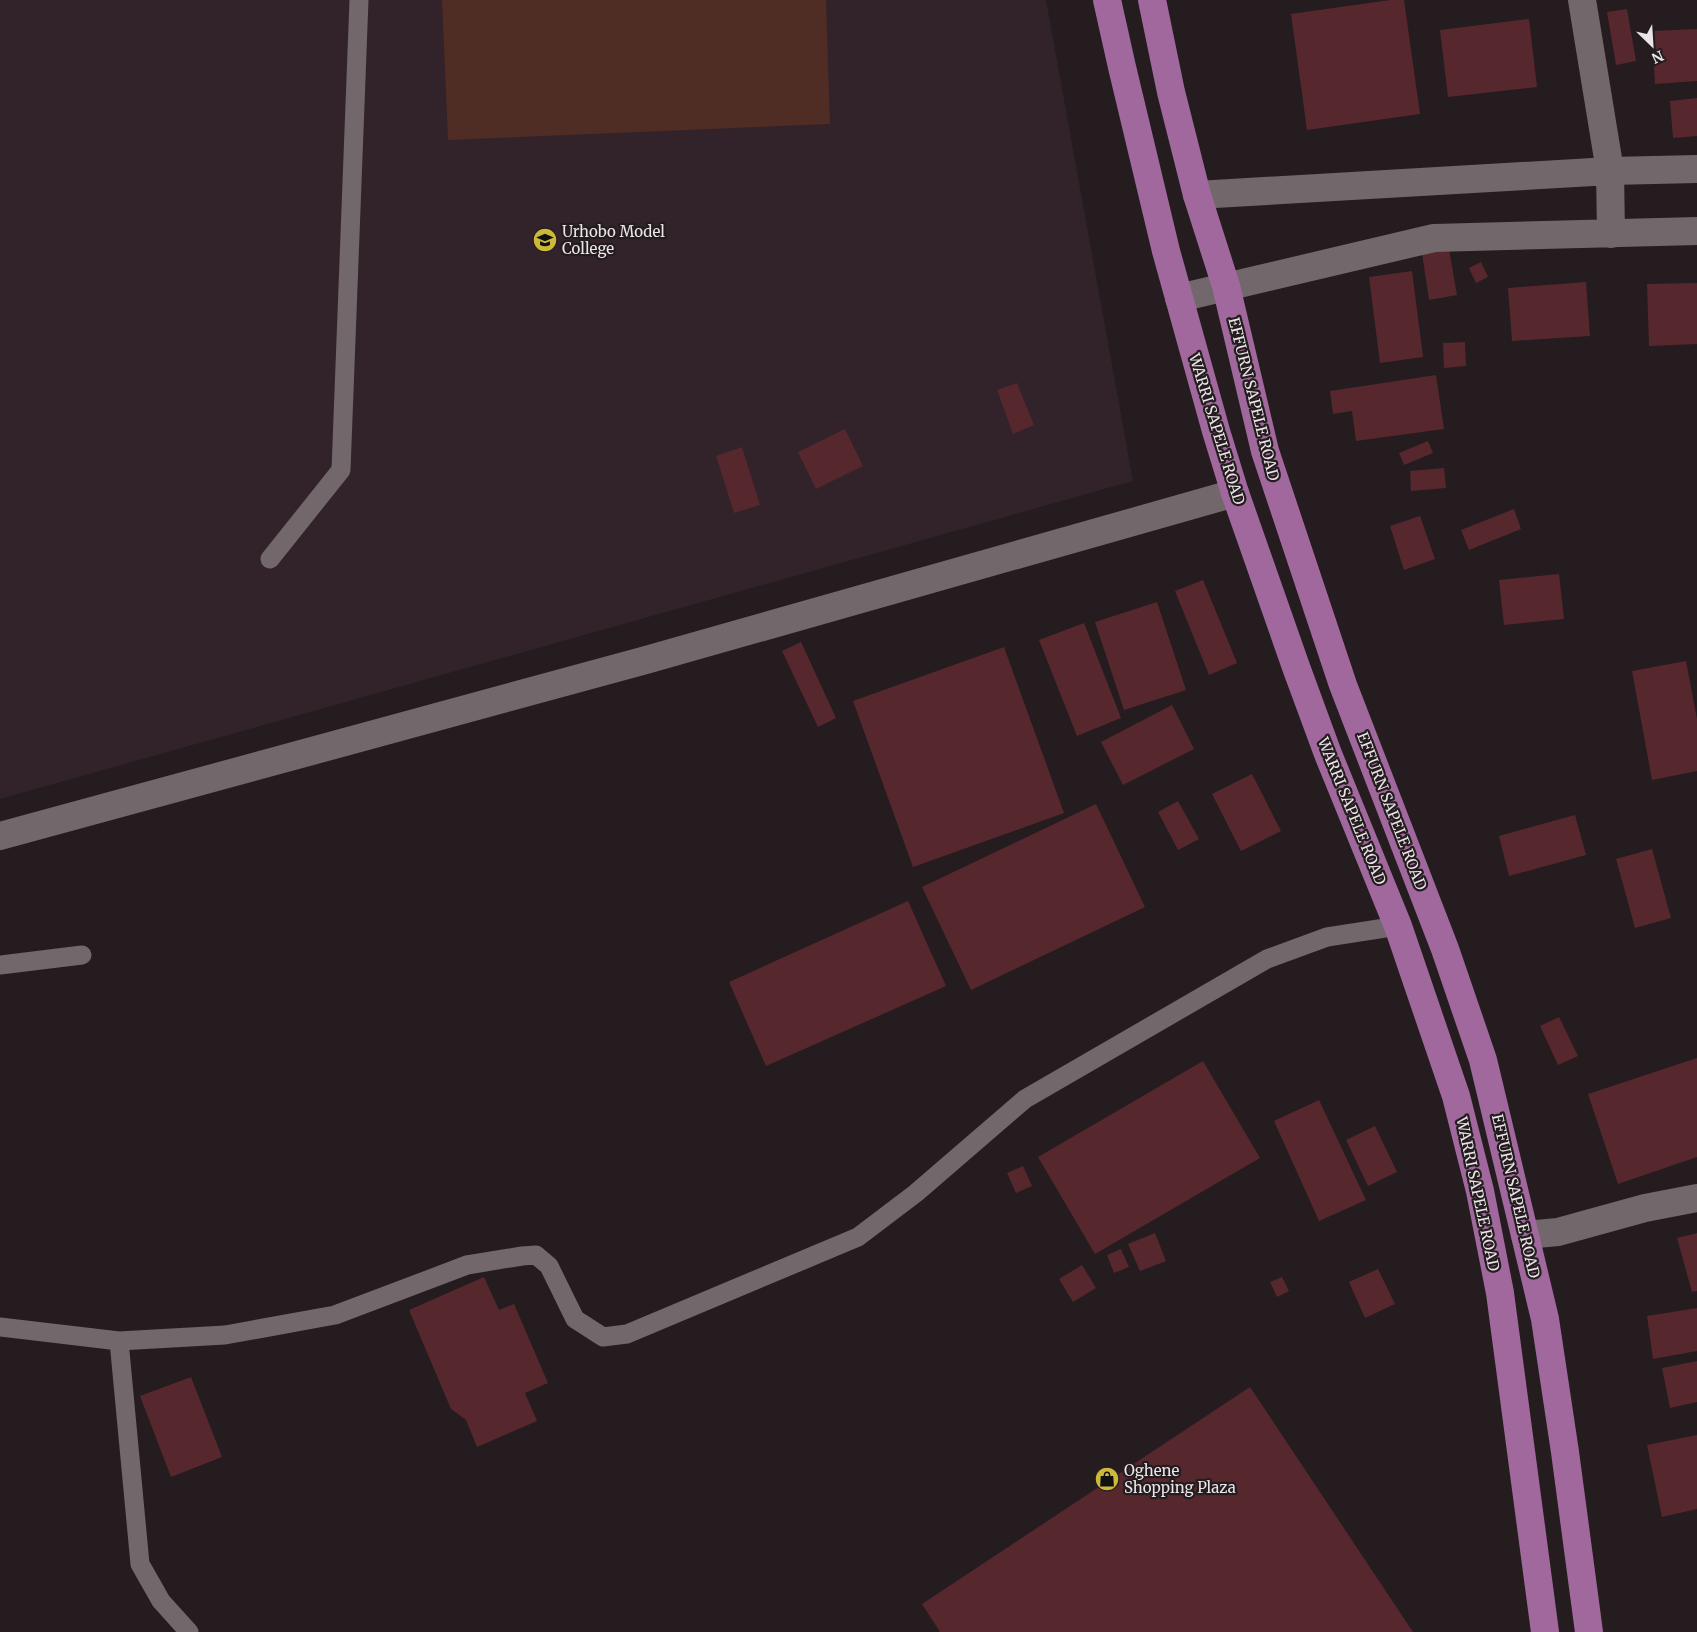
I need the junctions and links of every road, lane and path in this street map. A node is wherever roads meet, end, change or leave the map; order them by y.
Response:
1 (359, 0) edge
2 (1107, 0) edge
3 (1152, 0) edge
4 (1582, 0) edge
5 (1697, 168) edge
6 (1610, 171) junction
7 (1197, 195) junction
8 (1697, 231) edge
9 (1611, 234) junction
10 (1226, 286) junction
11 (1178, 298) junction
12 (1235, 493) junction
13 (270, 559) dead end
14 (1343, 685) junction
15 (1308, 700) junction
16 (0, 836) edge
17 (1398, 926) junction
18 (82, 955) dead end
19 (0, 965) edge
20 (1697, 1198) edge
21 (1525, 1235) junction
22 (0, 1326) edge
23 (118, 1340) junction
24 (189, 1632) edge
25 (1545, 1632) edge
26 (1589, 1632) edge

1 - 13 lane
2 - 11 highway, WARRI SAPELE ROAD
3 - 7 highway, EFFURN SAPELE ROAD
4 - 6 street
5 - 6 street
6 - 7 street
6 - 9 street
7 - 10 highway, EFFURN SAPELE ROAD
8 - 9 street
9 - 10 street
10 - 11 street
10 - 14 highway, EFFURN SAPELE ROAD
11 - 12 highway, WARRI SAPELE ROAD
12 - 15 highway, WARRI SAPELE ROAD
12 - 16 street
14 - 15 highway
14 - 21 highway, EFFURN SAPELE ROAD
15 - 17 highway, WARRI SAPELE ROAD
17 - 23 lane
17 - 25 highway, WARRI SAPELE ROAD
18 - 19 lane
20 - 21 street
21 - 26 highway, EFFURN SAPELE ROAD
22 - 23 lane
23 - 24 lane

